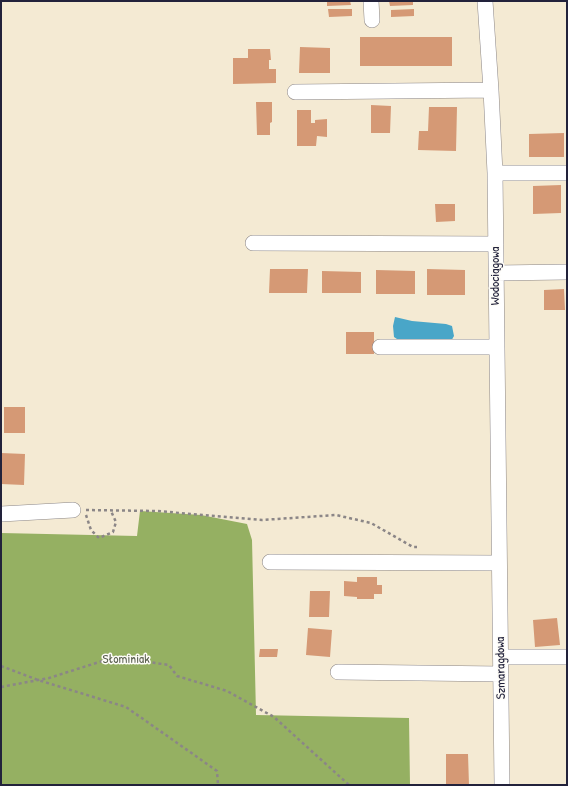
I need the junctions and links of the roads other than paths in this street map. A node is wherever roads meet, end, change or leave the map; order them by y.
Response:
1 (371, 1) edge
2 (485, 1) edge
3 (372, 20) dead end
4 (491, 90) junction
5 (295, 92) dead end
6 (495, 173) junction
7 (567, 173) edge
8 (253, 243) dead end
9 (496, 244) junction
10 (567, 272) edge
11 (496, 273) junction
12 (380, 347) dead end
13 (497, 347) junction
14 (79, 510) road end
15 (1, 514) edge
16 (499, 557) junction
17 (270, 562) dead end
18 (501, 657) junction
19 (567, 657) edge
20 (338, 672) dead end
21 (501, 674) junction
22 (502, 785) edge

1 - 3 street
2 - 4 street, Wodociągowa
4 - 5 street
4 - 6 street, Wodociągowa
6 - 7 street
6 - 9 street, Wodociągowa
8 - 9 street
9 - 11 street, Wodociągowa
10 - 11 street
11 - 13 street, Wodociągowa
12 - 13 street
13 - 16 street, Wodociągowa
14 - 15 street
16 - 17 street
16 - 18 street, Szmaragdowa
18 - 19 street
18 - 21 street, Szmaragdowa
20 - 21 street
21 - 22 street, Szmaragdowa

